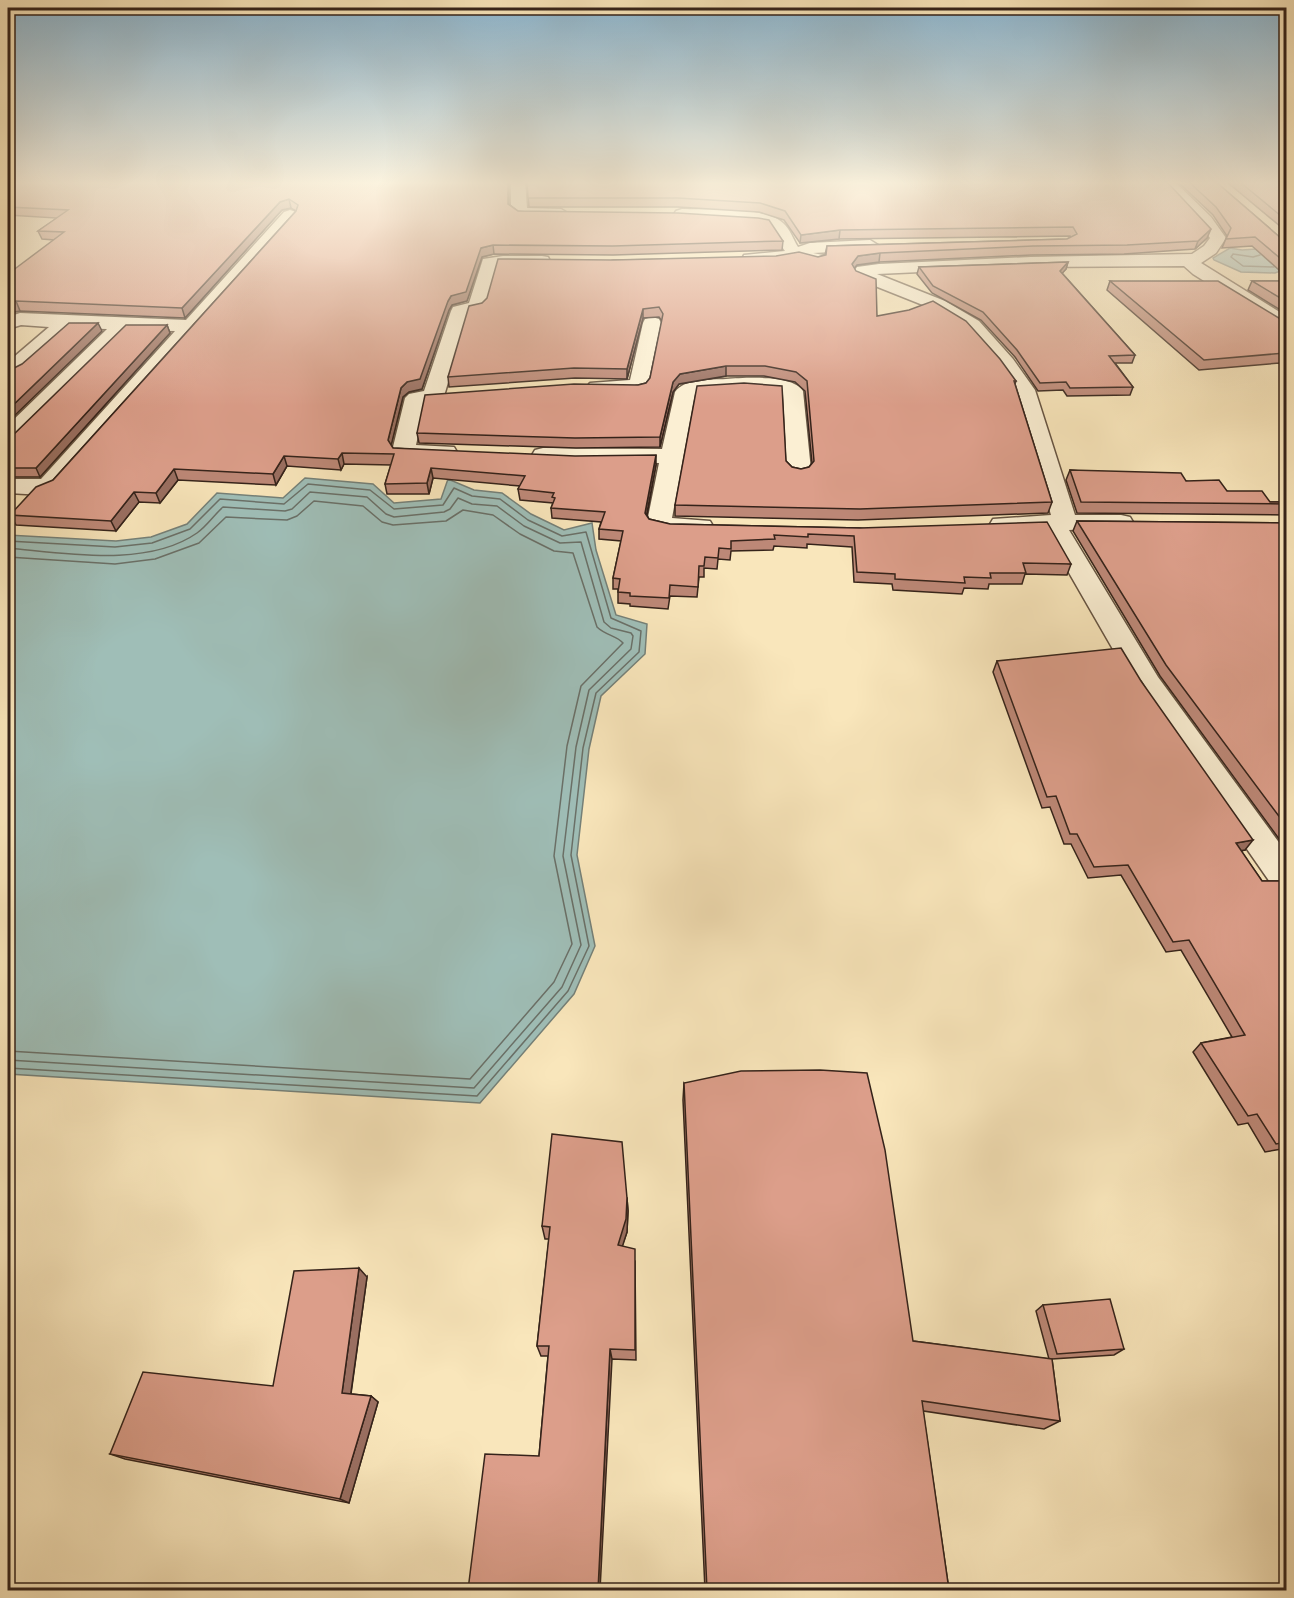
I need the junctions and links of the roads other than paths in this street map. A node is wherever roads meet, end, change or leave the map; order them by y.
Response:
1 (253, 257) edge
2 (785, 257) edge
3 (806, 257) edge
4 (1199, 257) edge
5 (727, 259) edge
6 (1189, 261) junction
7 (565, 262) edge
8 (846, 269) junction
9 (66, 322) junction
10 (8, 323) edge
11 (652, 323) edge
12 (123, 324) junction
13 (1287, 324) edge
14 (190, 326) junction
15 (8, 372) edge
16 (575, 386) edge
17 (454, 394) edge
18 (433, 396) junction
19 (8, 437) edge
20 (469, 452) edge
21 (528, 455) edge
22 (673, 456) junction
23 (799, 470) edge
24 (8, 486) edge
25 (1058, 522) junction
26 (1144, 523) edge
27 (983, 525) edge
28 (728, 527) edge
29 (1287, 878) edge

1 - 14 street
2 - 5 street
3 - 8 street
4 - 6 street
6 - 8 street
6 - 13 street
7 - 18 street
8 - 25 street
9 - 10 street
9 - 12 street
9 - 15 street
11 - 16 street
12 - 14 street
12 - 19 street
14 - 24 street
17 - 18 street
18 - 20 street
21 - 22 street
22 - 23 street
22 - 28 street
25 - 26 street
25 - 27 street
25 - 29 street

